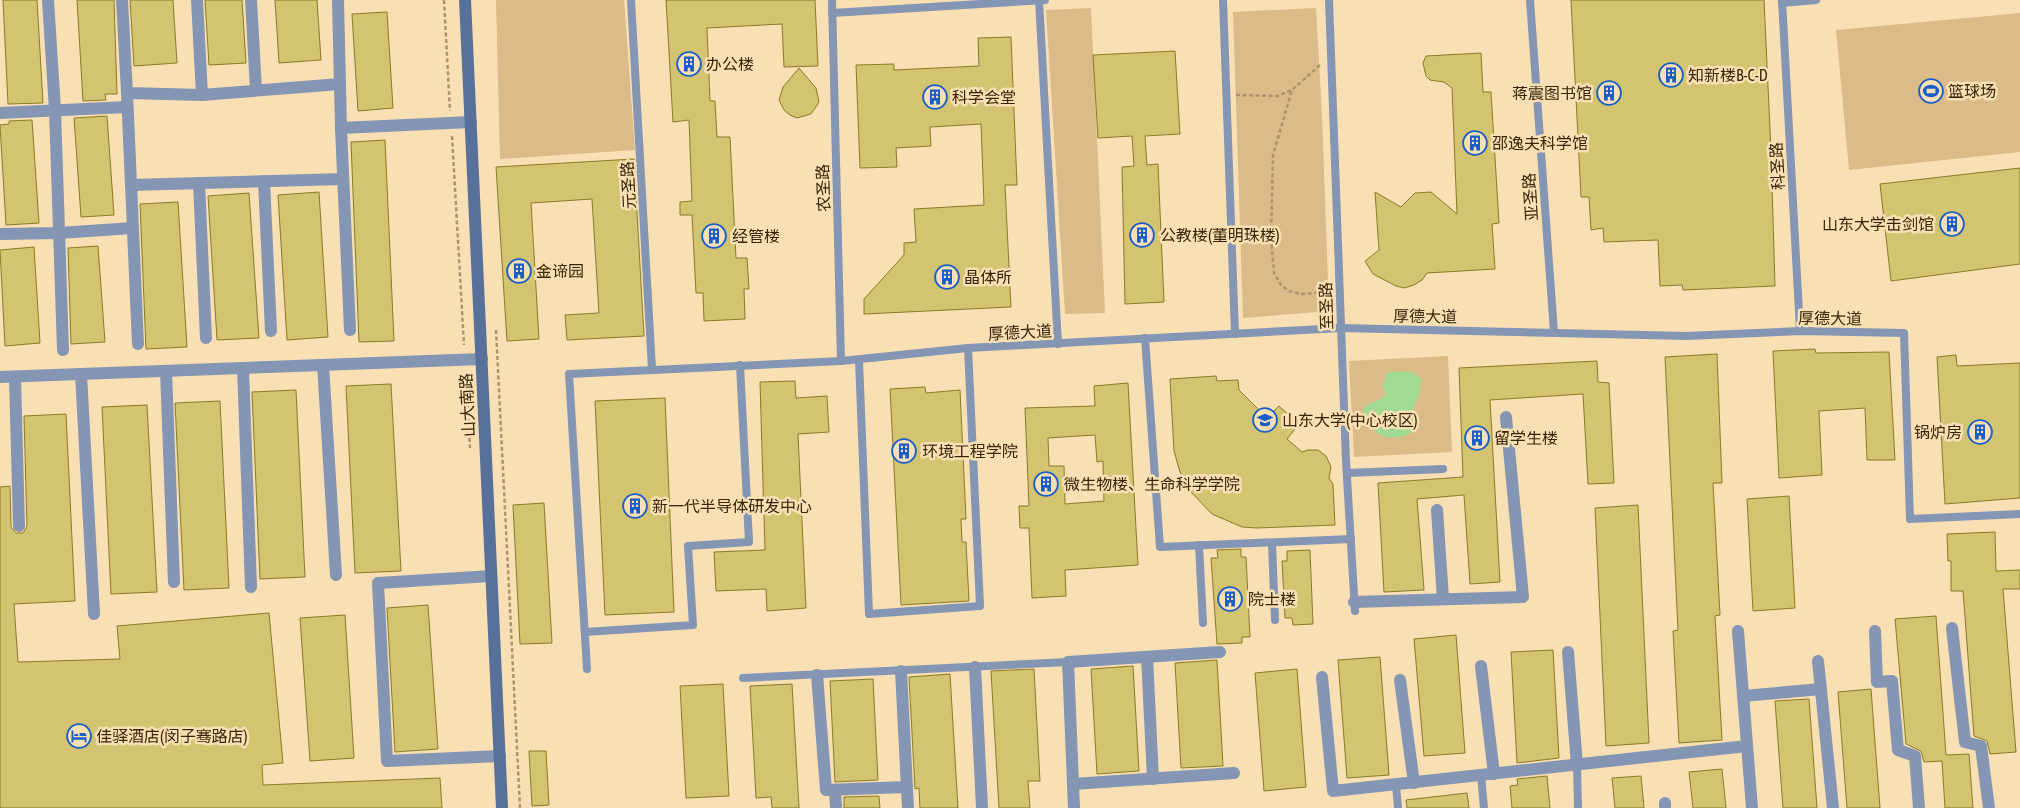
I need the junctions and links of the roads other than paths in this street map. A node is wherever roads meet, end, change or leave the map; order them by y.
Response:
1 (48, 0) edge
2 (122, 0) edge
3 (197, 0) edge
4 (251, 0) edge
5 (338, 0) edge
6 (465, 0) edge
7 (631, 0) edge
8 (832, 0) edge
9 (1039, 0) edge
10 (1045, 0) edge
11 (1223, 0) edge
12 (1329, 0) edge
13 (1530, 0) edge
14 (1816, 0) edge
15 (1782, 2) edge
16 (948, 3) edge
17 (832, 13) junction
18 (340, 84) junction
19 (256, 90) junction
20 (127, 93) junction
21 (202, 94) junction
22 (127, 107) junction
23 (55, 110) junction
24 (0, 113) edge
25 (471, 122) junction
26 (341, 128) junction
27 (343, 179) junction
28 (264, 181) junction
29 (199, 183) junction
30 (131, 185) junction
31 (133, 228) junction
32 (59, 233) junction
33 (0, 234) edge
34 (1341, 328) junction
35 (350, 330) dead end
36 (271, 331) dead end
37 (1800, 331) junction
38 (1554, 332) junction
39 (1236, 334) junction
40 (206, 338) dead end
41 (1145, 338) junction
42 (138, 344) dead end
43 (1058, 344) junction
44 (968, 348) junction
45 (63, 350) dead end
46 (482, 359) junction
47 (860, 360) junction
48 (841, 361) junction
49 (323, 365) junction
50 (740, 365) junction
51 (242, 368) junction
52 (652, 369) junction
53 (166, 371) junction
54 (82, 374) junction
55 (0, 377) edge
56 (15, 377) junction
57 (1506, 417) dead end
58 (1443, 469) dead end
59 (1348, 473) junction
60 (1437, 510) dead end
61 (2020, 514) edge
62 (19, 526) dead end
63 (1351, 539) junction
64 (1272, 543) junction
65 (1199, 545) junction
66 (336, 575) dead end
67 (491, 576) junction
68 (174, 582) dead end
69 (251, 587) dead end
70 (1443, 599) junction
71 (1355, 607) joint
72 (94, 614) dead end
73 (1275, 620) dead end
74 (1203, 623) dead end
75 (1952, 628) dead end
76 (1738, 631) dead end
77 (1875, 631) dead end
78 (585, 632) junction
79 (1220, 652) dead end
80 (1568, 652) dead end
81 (1148, 657) junction
82 (1818, 661) dead end
83 (1068, 662) junction
84 (1481, 666) dead end
85 (975, 667) junction
86 (587, 669) dead end
87 (901, 671) junction
88 (817, 675) junction
89 (1322, 677) dead end
90 (743, 678) dead end
91 (1400, 680) dead end
92 (1821, 689) junction
93 (1743, 696) junction
94 (1747, 746) junction
95 (500, 756) junction
96 (1577, 764) junction
97 (1234, 773) dead end
98 (1494, 774) junction
99 (1481, 775) junction
100 (1153, 779) junction
101 (1414, 782) junction
102 (1073, 784) junction
103 (1396, 785) junction
104 (907, 787) junction
105 (835, 790) junction
106 (502, 808) edge
107 (836, 808) edge
108 (908, 808) edge
109 (982, 808) edge
110 (1074, 808) edge
111 (1398, 808) edge
112 (1484, 808) edge
113 (1578, 808) edge
114 (1752, 808) edge
115 (1833, 808) edge
116 (1919, 808) edge
117 (1989, 808) edge

1 - 23 street
2 - 20 street
3 - 21 street
4 - 19 street
5 - 18 street
6 - 25 main road, 山大南路
7 - 52 lane, 元圣路
8 - 17 lane, 农圣路
9 - 10 lane
9 - 16 lane
9 - 43 lane
11 - 39 lane
12 - 34 lane, 至圣路
13 - 38 lane, 亚圣路
14 - 15 lane
15 - 37 lane, 科圣路
16 - 17 lane
17 - 48 lane, 农圣路
18 - 19 street
18 - 26 street
19 - 21 street
20 - 21 street
20 - 22 street
22 - 23 street
22 - 30 street
23 - 24 street
23 - 32 street
25 - 26 street
25 - 46 main road, 山大南路
26 - 27 street
27 - 28 street
27 - 35 street
28 - 29 street
28 - 36 street
29 - 30 street
29 - 40 street
30 - 31 street
31 - 32 street
31 - 42 street
32 - 33 street
32 - 45 street
34 - 38 lane, 厚德大道
34 - 39 lane, 厚德大道
34 - 59 lane, 至圣路
37 - 38 lane, 厚德大道
37 - 61 lane, 厚德大道
39 - 41 lane, 厚德大道
41 - 43 lane, 厚德大道
41 - 65 lane
43 - 44 lane, 厚德大道
44 - 47 lane, 厚德大道
44 - 47 lane
46 - 49 street
46 - 67 main road, 山大南路
47 - 48 lane, 厚德大道
48 - 50 lane, 厚德大道
49 - 51 street
49 - 66 street
50 - 52 lane, 厚德大道
50 - 78 lane
51 - 53 street
51 - 69 street
52 - 78 lane, 厚德大道
53 - 54 street
53 - 68 street
54 - 56 street
54 - 72 street
55 - 56 street
56 - 62 street
57 - 70 street
58 - 59 lane
59 - 63 lane, 至圣路
60 - 70 street
63 - 64 lane
63 - 71 lane, 至圣路
64 - 65 lane
64 - 73 lane
65 - 74 lane
67 - 95 main road, 山大南路
67 - 95 street
70 - 71 street
75 - 117 street
76 - 93 street
77 - 116 street
78 - 86 lane
79 - 81 street
80 - 96 street
81 - 83 street
81 - 100 street
82 - 92 street
83 - 85 lane
83 - 102 street
84 - 98 street
85 - 87 lane
85 - 109 street
87 - 88 lane
87 - 104 street
88 - 90 lane
88 - 105 street
89 - 103 street
91 - 101 street
92 - 93 street
92 - 115 street
93 - 94 street
94 - 96 street
94 - 114 street
95 - 106 main road, 山大南路
96 - 98 street
96 - 113 lane
97 - 100 street
98 - 99 street
99 - 101 street
99 - 112 lane
100 - 102 street
101 - 103 street
102 - 110 street
103 - 111 lane
104 - 105 street
104 - 108 street
105 - 107 street

